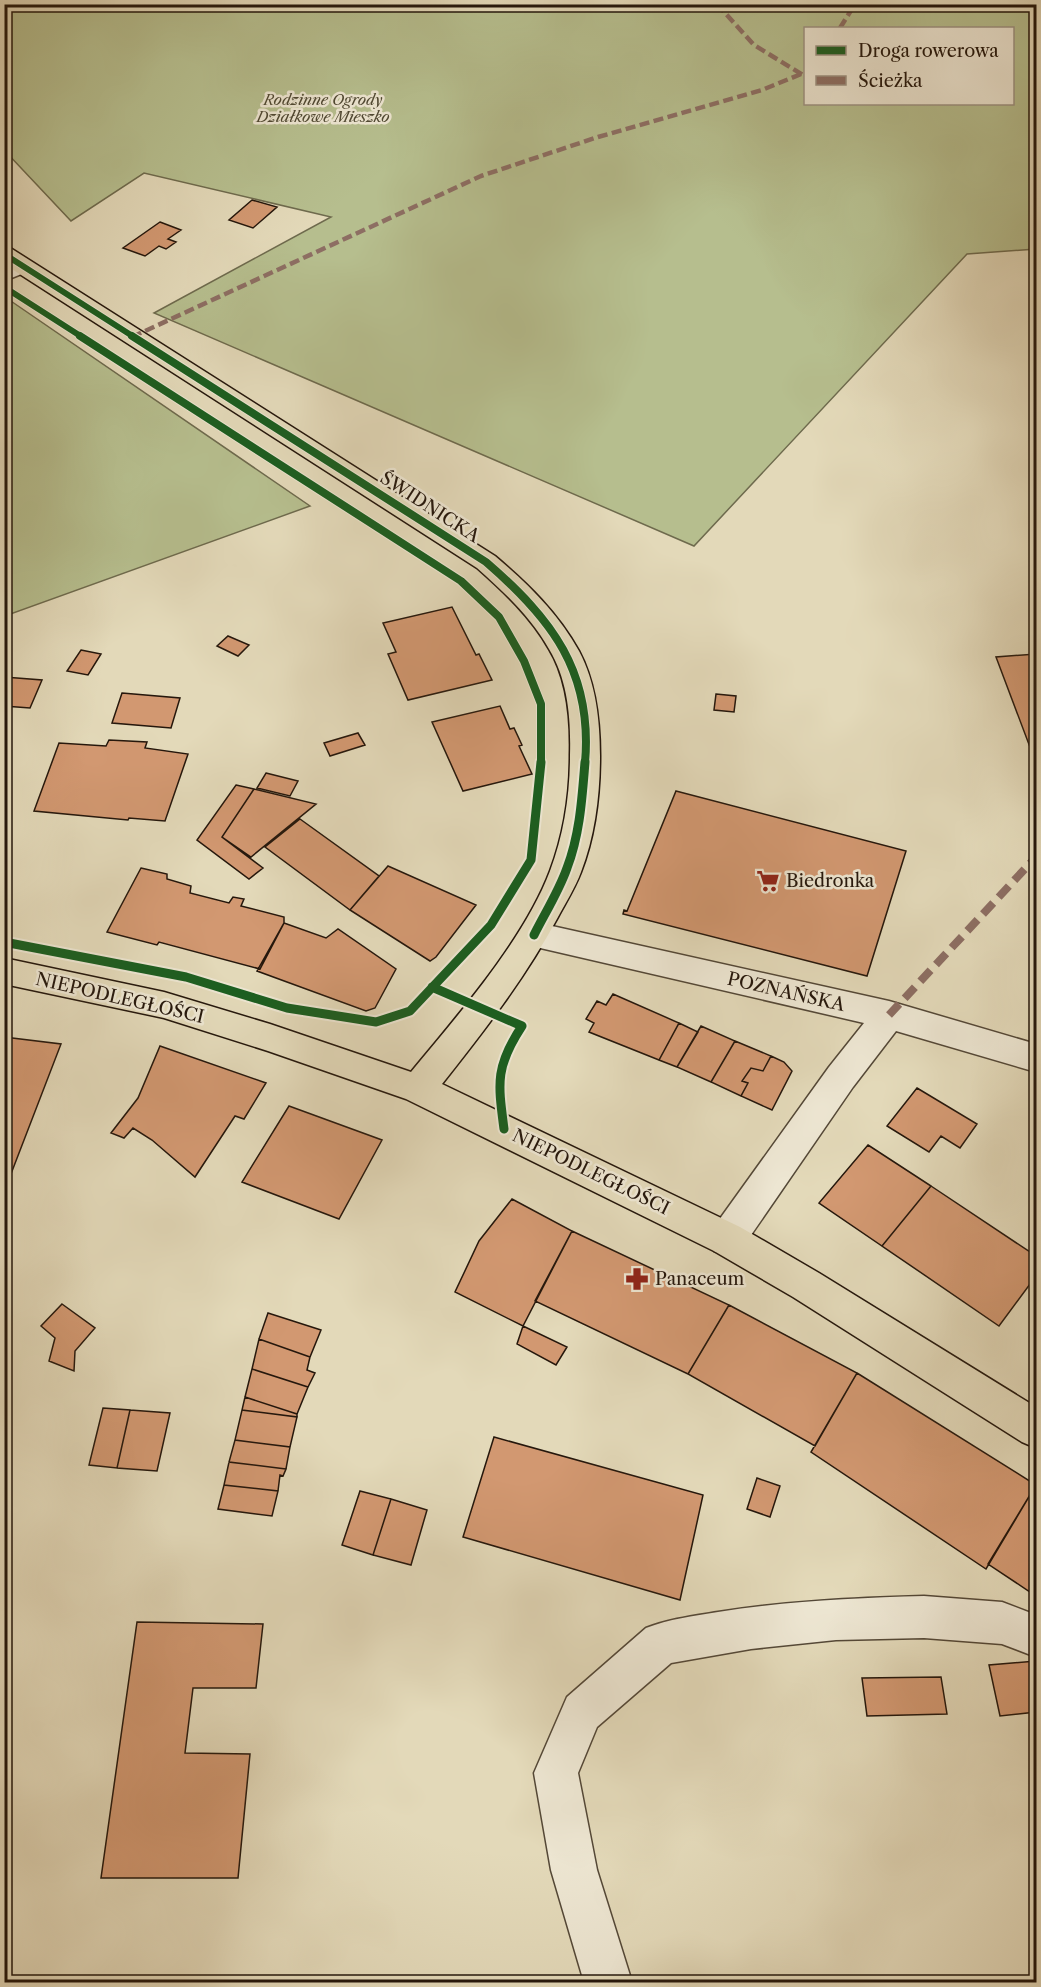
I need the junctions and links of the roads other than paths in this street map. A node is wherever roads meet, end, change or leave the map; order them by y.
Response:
1 (10, 265) edge
2 (534, 935) junction
3 (4, 971) edge
4 (889, 1015) junction
5 (1036, 1058) edge
6 (418, 1089) junction
7 (727, 1239) junction
8 (1036, 1429) edge
9 (1036, 1636) edge
10 (608, 1983) edge

1 - 2 main road, ŚWIDNICKA
2 - 4 street, POZNAŃSKA
2 - 6 main road, ŚWIDNICKA
3 - 6 main road, NIEPODLEGŁOŚCI
4 - 5 street, POZNAŃSKA
4 - 7 street
6 - 7 main road, NIEPODLEGŁOŚCI
7 - 8 main road, NIEPODLEGŁOŚCI
9 - 10 street

